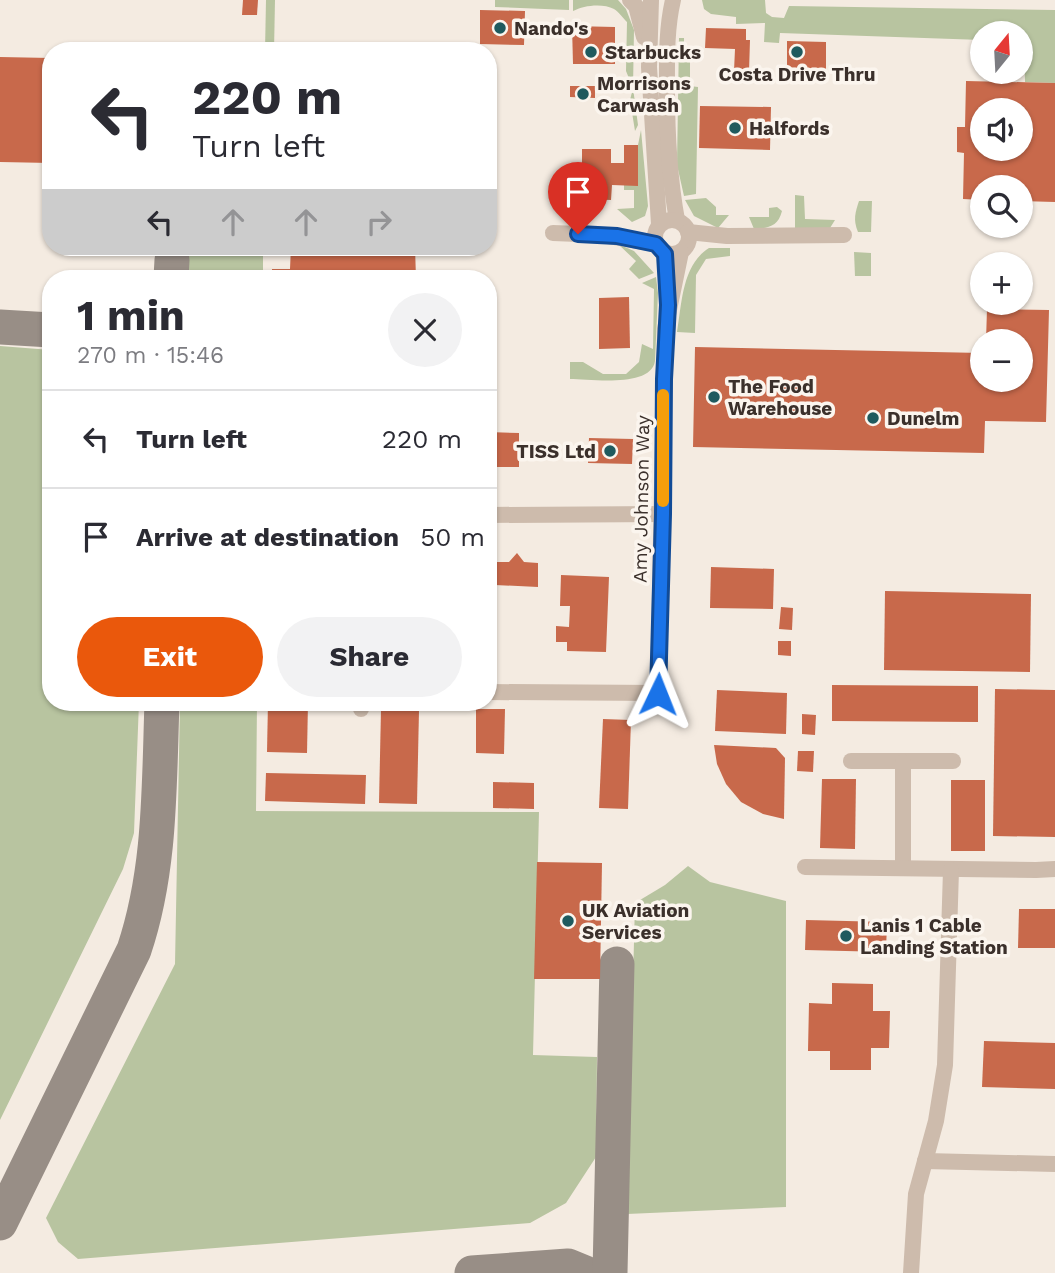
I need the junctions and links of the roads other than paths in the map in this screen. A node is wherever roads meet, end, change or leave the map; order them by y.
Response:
1 (630, 0) edge
2 (651, 0) edge
3 (673, 0) edge
4 (649, 67) junction
5 (553, 233) dead end
6 (845, 235) dead end
7 (671, 238) junction
8 (663, 514) junction
9 (497, 515) edge
10 (497, 692) edge
11 (851, 761) dead end
12 (953, 761) dead end
13 (903, 762) junction
14 (805, 867) dead end
15 (903, 868) junction
16 (1055, 869) edge
17 (951, 870) junction
18 (925, 1161) junction
19 (1055, 1164) edge
20 (911, 1273) edge

1 - 4 street, Amy Johnson Way
2 - 4 street, Amy Johnson Way
3 - 7 street, Amy Johnson Way
4 - 7 street, Amy Johnson Way
5 - 7 street
6 - 7 street
7 - 8 street, Amy Johnson Way
8 - 9 street
8 - 10 street, Amy Johnson Way
11 - 13 street
12 - 13 street
13 - 15 street
14 - 15 street
15 - 17 street
16 - 17 street
17 - 18 street
18 - 19 street
18 - 20 street

